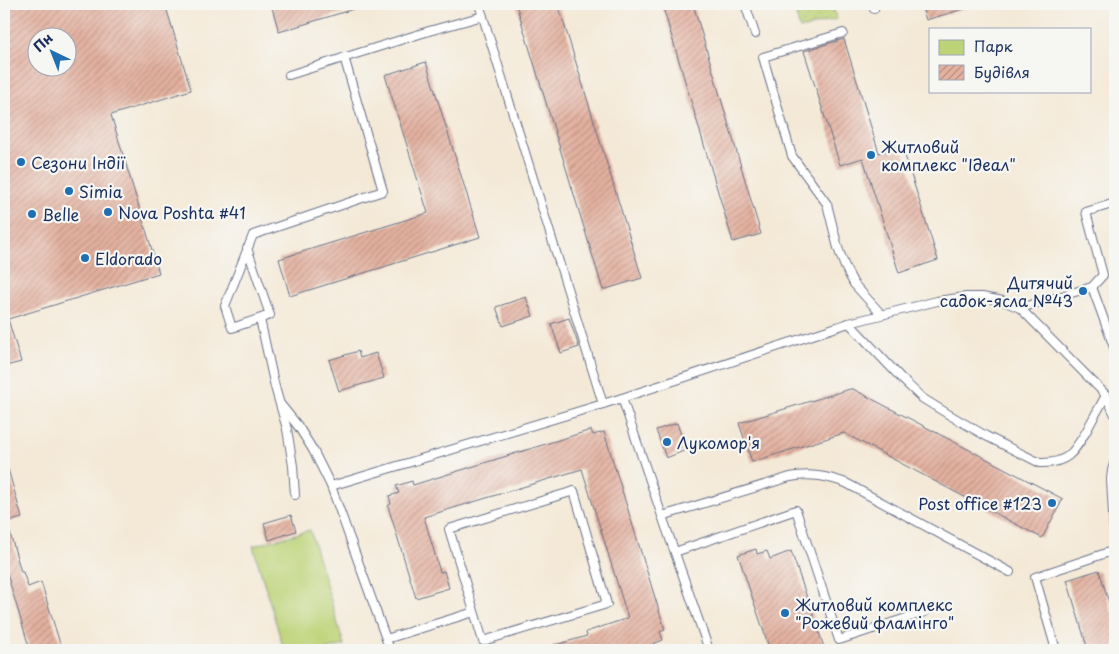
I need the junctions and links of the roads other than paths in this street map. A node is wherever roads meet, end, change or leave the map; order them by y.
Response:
1 (479, 4) edge
2 (745, 4) edge
3 (483, 16) junction
4 (843, 33) dead end
5 (755, 34) dead end
6 (344, 57) junction
7 (289, 75) dead end
8 (1115, 203) edge
9 (248, 248) junction
10 (1092, 287) junction
11 (1020, 308) junction
12 (882, 315) junction
13 (260, 319) junction
14 (849, 323) junction
15 (1115, 350) edge
16 (1106, 396) junction
17 (622, 398) junction
18 (279, 403) junction
19 (603, 404) junction
20 (1115, 415) edge
21 (1115, 461) edge
22 (331, 486) junction
23 (295, 495) dead end
24 (662, 516) junction
25 (1115, 549) edge
26 (675, 552) junction
27 (1010, 572) dead end
28 (474, 612) junction
29 (924, 612) dead end
30 (386, 639) junction
31 (390, 650) edge
32 (709, 650) edge
33 (1056, 650) edge

1 - 3 lane
2 - 5 lane
3 - 6 lane
3 - 19 lane
4 - 12 lane
6 - 7 lane
6 - 9 lane
8 - 10 lane
9 - 13 lane
9 - 13 lane
10 - 11 lane
10 - 15 lane
11 - 12 lane
11 - 16 lane
12 - 14 lane
13 - 18 lane
14 - 16 lane
14 - 17 lane
16 - 20 lane
17 - 19 lane
17 - 24 lane
18 - 22 lane
18 - 23 lane
19 - 22 lane
21 - 25 lane
22 - 30 lane
24 - 26 lane
24 - 27 lane
25 - 33 lane
26 - 29 lane
26 - 32 lane
28 - 28 lane
28 - 30 lane
30 - 31 lane

